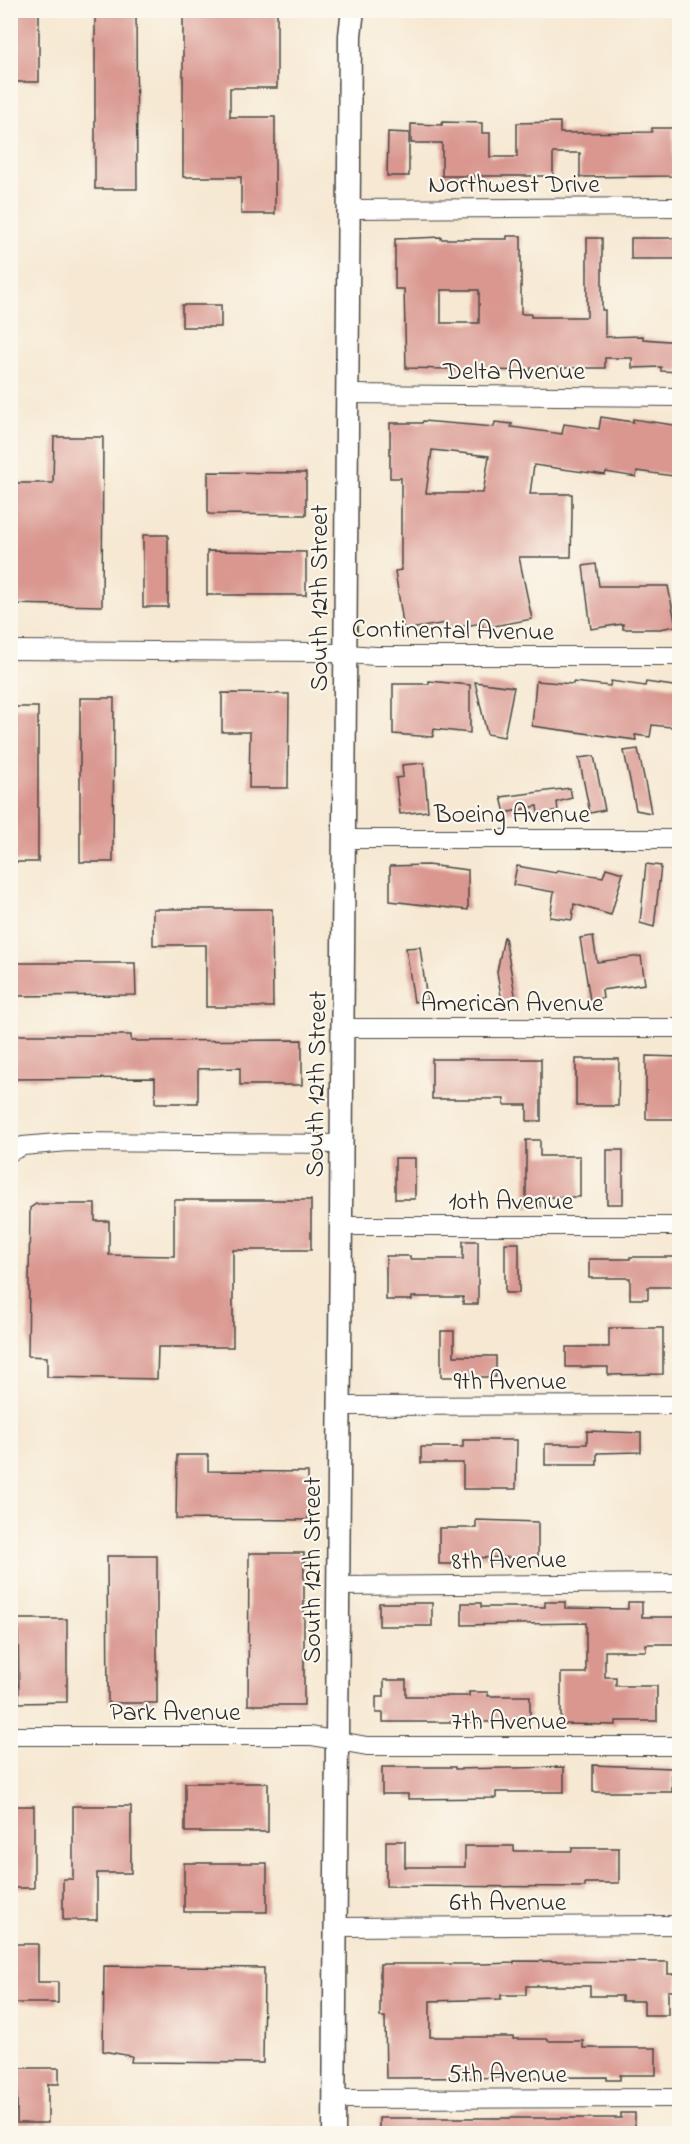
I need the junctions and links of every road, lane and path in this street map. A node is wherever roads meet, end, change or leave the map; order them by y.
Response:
1 (343, 10) edge
2 (353, 10) edge
3 (350, 35) junction
4 (680, 207) edge
5 (348, 209) junction
6 (347, 394) junction
7 (680, 397) edge
8 (10, 650) edge
9 (346, 654) junction
10 (680, 656) edge
11 (345, 839) junction
12 (680, 839) edge
13 (344, 1028) junction
14 (680, 1028) edge
15 (343, 1144) junction
16 (17, 1149) edge
17 (342, 1226) junction
18 (680, 1226) edge
19 (680, 1405) edge
20 (340, 1406) junction
21 (680, 1583) edge
22 (339, 1586) junction
23 (10, 1736) edge
24 (338, 1741) junction
25 (680, 1746) edge
26 (680, 1925) edge
27 (336, 1927) junction
28 (680, 2098) edge
29 (334, 2099) junction
30 (334, 2133) edge

1 - 3 street, South 12th Street
2 - 3 street, South 12th Street
3 - 5 street, South 12th Street
4 - 5 street, Northwest Drive
5 - 6 street, South 12th Street
6 - 7 street, Delta Avenue
6 - 9 street, South 12th Street
8 - 9 street, Continental Avenue
9 - 10 street, Continental Avenue
9 - 11 street, South 12th Street
11 - 12 street, Boeing Avenue
11 - 13 street, South 12th Street
13 - 14 street, American Avenue
13 - 15 street, South 12th Street
15 - 16 street
15 - 17 street, South 12th Street
17 - 18 street, 10th Avenue
17 - 20 street, South 12th Street
19 - 20 street, 9th Avenue
20 - 22 street, South 12th Street
21 - 22 street, 8th Avenue
22 - 24 street, South 12th Street
23 - 24 street, Park Avenue
24 - 25 street, 7th Avenue
24 - 27 street, South 12th Street
26 - 27 street, 6th Avenue
27 - 29 street, South 12th Street
28 - 29 street, 5th Avenue
29 - 30 street, South 12th Street

